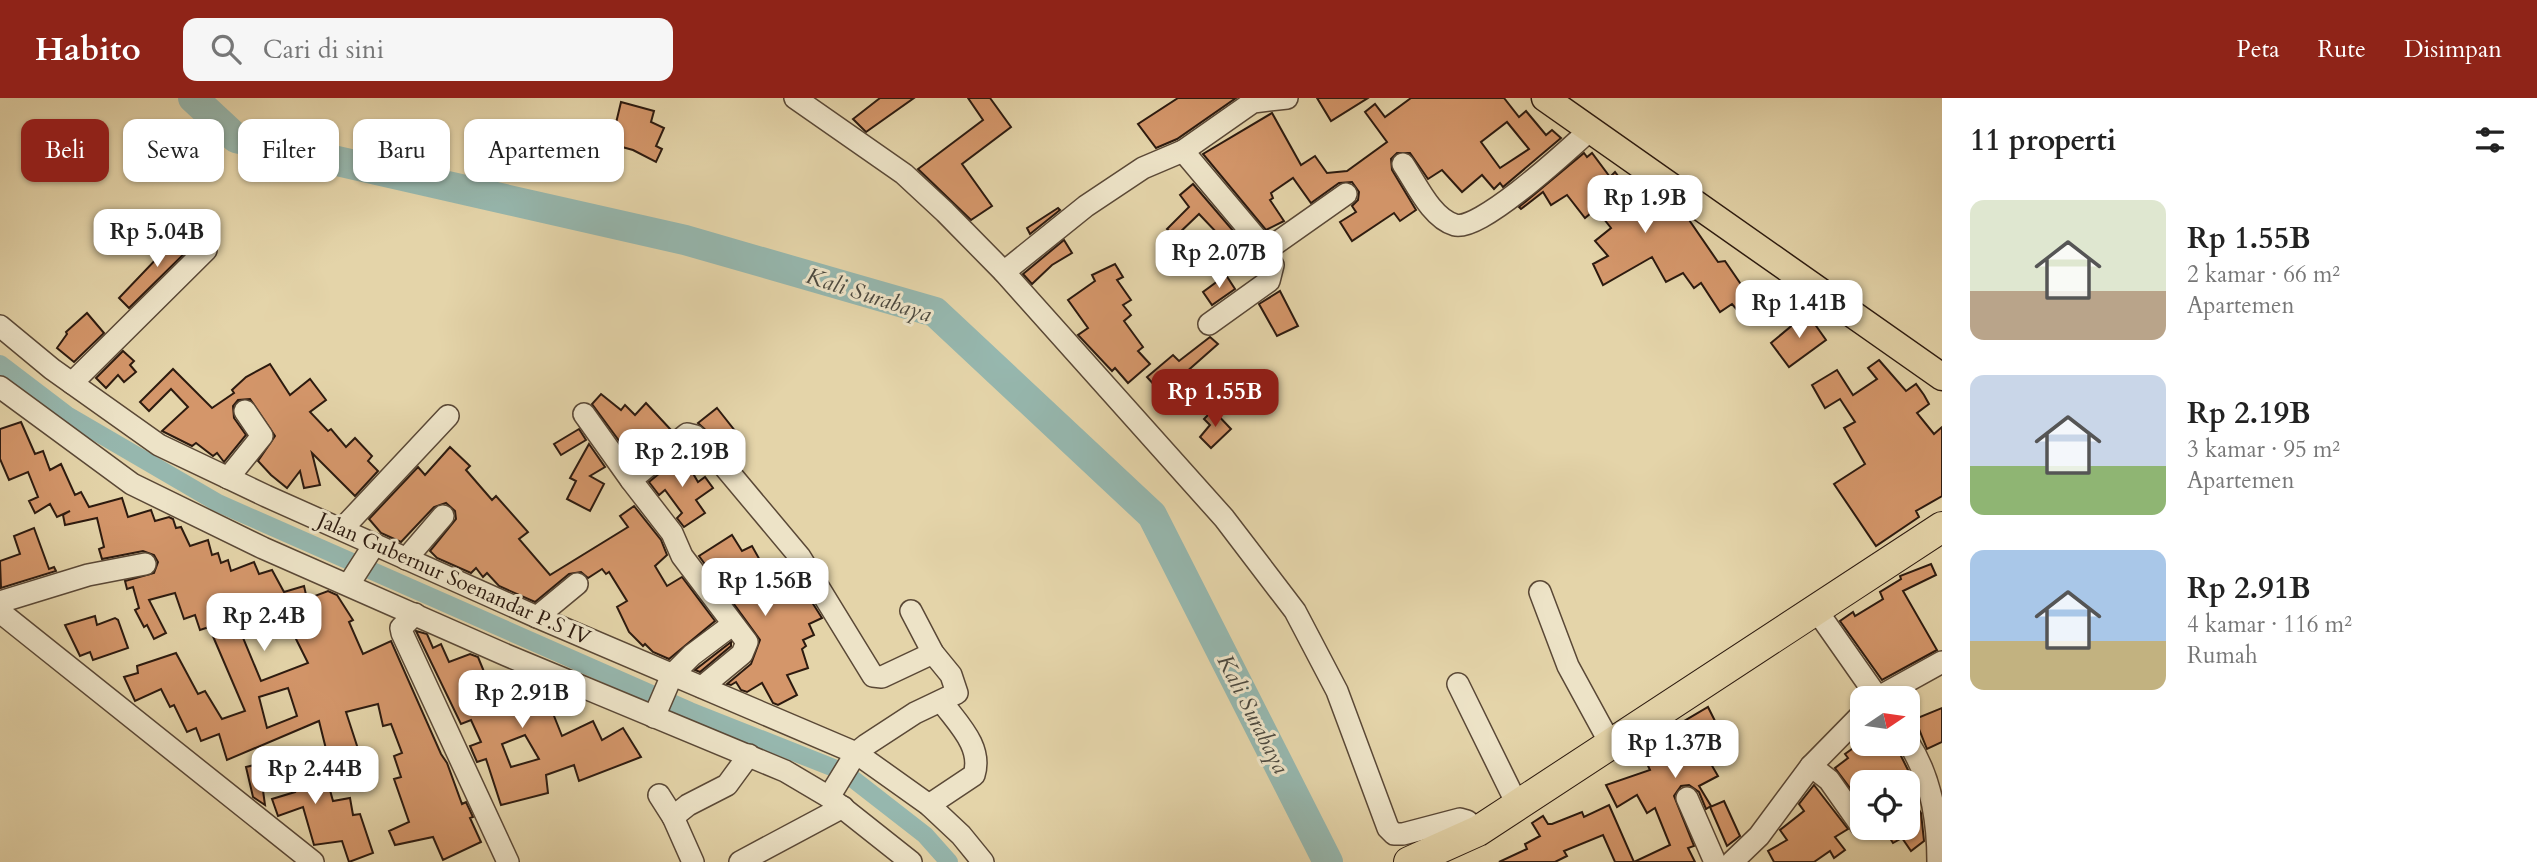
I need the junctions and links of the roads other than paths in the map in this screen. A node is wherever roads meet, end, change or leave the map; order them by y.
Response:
1 (795, 98) edge
2 (1287, 98) edge
3 (1545, 98) edge
4 (1590, 130) junction
5 (1184, 151) junction
6 (1403, 164) dead end
7 (1346, 194) dead end
8 (206, 250) dead end
9 (1265, 251) junction
10 (1004, 272) junction
11 (1209, 324) dead end
12 (0, 326) edge
13 (1942, 377) edge
14 (72, 383) junction
15 (0, 387) edge
16 (245, 411) dead end
17 (584, 414) dead end
18 (448, 416) dead end
19 (228, 478) junction
20 (631, 480) junction
21 (443, 516) dead end
22 (1942, 527) edge
23 (342, 528) junction
24 (372, 548) junction
25 (406, 559) junction
26 (145, 564) dead end
27 (351, 580) junction
28 (577, 584) dead end
29 (1540, 592) dead end
30 (0, 602) edge
31 (911, 611) dead end
32 (1818, 611) junction
33 (0, 612) edge
34 (415, 614) junction
35 (537, 617) junction
36 (732, 625) junction
37 (933, 653) junction
38 (1942, 662) edge
39 (671, 678) junction
40 (1458, 684) dead end
41 (1869, 686) edge
42 (1899, 686) edge
43 (702, 687) junction
44 (942, 702) junction
45 (655, 713) junction
46 (1850, 726) edge
47 (1610, 743) junction
48 (750, 755) junction
49 (854, 756) junction
50 (1915, 756) edge
51 (1811, 766) junction
52 (659, 794) dead end
53 (837, 796) junction
54 (1687, 798) dead end
55 (1517, 804) junction
56 (929, 805) junction
57 (1850, 810) edge
58 (673, 817) junction
59 (1478, 831) junction
60 (313, 862) edge
61 (508, 862) edge
62 (693, 862) edge
63 (740, 862) edge
64 (911, 862) edge
65 (983, 862) edge
66 (1409, 862) edge
67 (1715, 862) edge
68 (1732, 862) edge
69 (1938, 862) edge

1 - 10 street
2 - 5 street
3 - 4 main road
4 - 6 street
4 - 13 main road
5 - 9 street
5 - 10 street
7 - 9 street
8 - 14 street
9 - 11 street
10 - 59 street
12 - 14 street, Jalan Gubernur Soenandar P.S IV
14 - 19 street, Jalan Gubernur Soenandar P.S IV
15 - 27 street
16 - 19 street
17 - 20 street
18 - 23 street
19 - 23 street, Jalan Gubernur Soenandar P.S IV
20 - 36 street
20 - 37 street
21 - 25 street
22 - 32 highway
23 - 24 street, Jalan Gubernur Soenandar P.S IV
24 - 25 street, Jalan Gubernur Soenandar P.S IV
24 - 27 street
25 - 35 street, Jalan Gubernur Soenandar P.S IV
26 - 30 street
27 - 34 street
28 - 35 street
29 - 47 street
31 - 37 street
32 - 41 street
32 - 47 highway
33 - 60 street
34 - 45 street
34 - 61 street
35 - 39 street, Jalan Gubernur Soenandar P.S IV
36 - 39 street
36 - 43 street
37 - 44 street
38 - 42 street
39 - 43 street, Jalan Gubernur Soenandar P.S IV
39 - 45 street
40 - 55 street
43 - 49 street, Jalan Gubernur Soenandar P.S IV
44 - 49 street
44 - 56 street
45 - 48 street
46 - 51 street
47 - 55 highway
48 - 53 street
48 - 58 street
49 - 53 street
49 - 56 street, Jalan Gubernur Soenandar P.S IV
50 - 69 street
51 - 57 street
51 - 68 street
52 - 58 street
53 - 63 street
53 - 64 street
54 - 67 street
55 - 59 highway
56 - 65 street, Jalan Gubernur Soenandar P.S IV
58 - 62 street
59 - 66 highway

